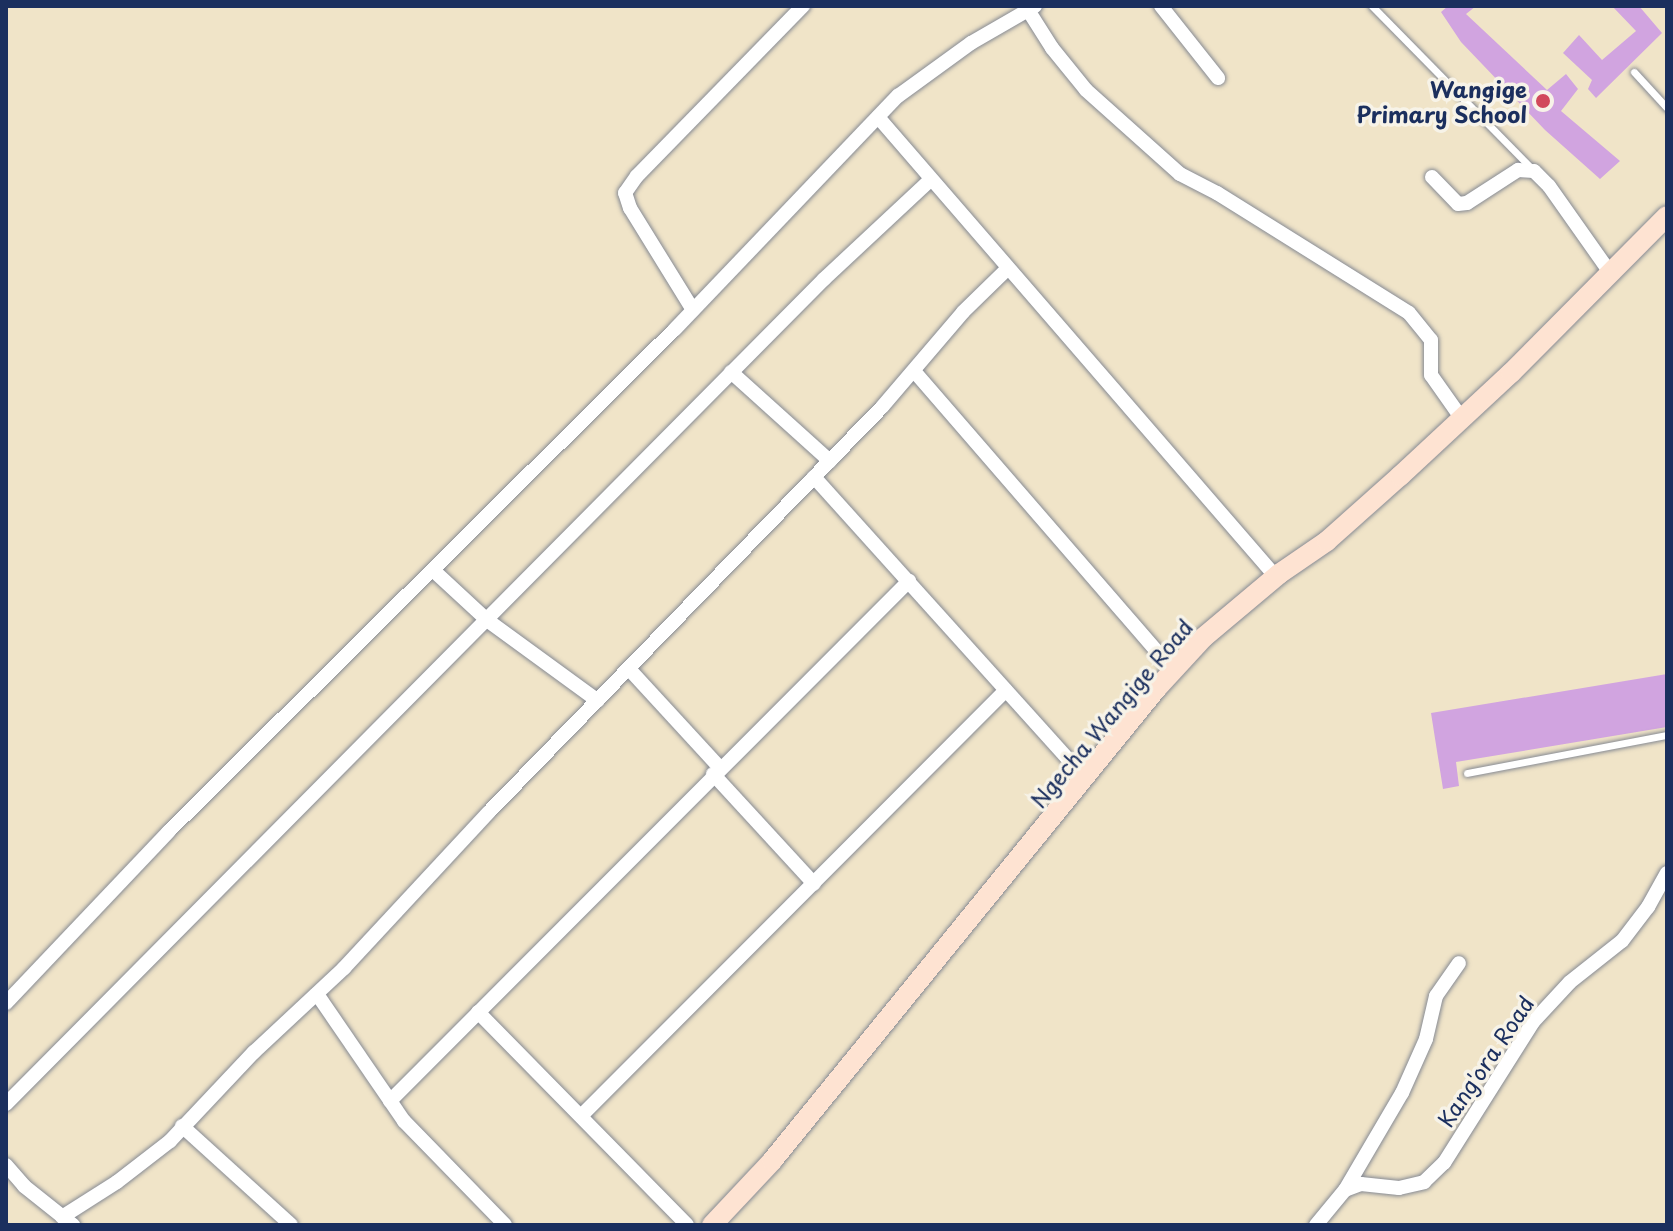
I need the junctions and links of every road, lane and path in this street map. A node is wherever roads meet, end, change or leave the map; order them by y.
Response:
1 (803, 6) edge
2 (1161, 6) edge
3 (1372, 6) edge
4 (1032, 8) edge
5 (1634, 72) dead end
6 (1218, 78) dead end
7 (1667, 108) edge
8 (878, 117) junction
9 (1534, 171) junction
10 (1432, 177) dead end
11 (930, 180) junction
12 (1667, 216) edge
13 (1007, 269) junction
14 (1611, 274) junction
15 (693, 310) junction
16 (914, 371) junction
17 (731, 372) junction
18 (1462, 419) junction
19 (830, 461) junction
20 (814, 477) junction
21 (434, 571) junction
22 (1276, 577) junction
23 (909, 581) junction
24 (487, 620) junction
25 (629, 669) junction
26 (1173, 670) junction
27 (1006, 690) junction
28 (598, 701) junction
29 (1667, 735) edge
30 (716, 771) junction
31 (1467, 773) dead end
32 (1085, 778) junction
33 (1667, 873) edge
34 (814, 884) junction
35 (1459, 963) dead end
36 (317, 994) junction
37 (6, 1003) edge
38 (478, 1012) junction
39 (390, 1101) junction
40 (6, 1104) edge
41 (582, 1115) junction
42 (182, 1126) junction
43 (6, 1165) edge
44 (1345, 1190) junction
45 (68, 1221) edge
46 (291, 1225) edge
47 (505, 1225) edge
48 (687, 1225) edge
49 (712, 1225) edge
50 (1316, 1225) edge

1 - 15 street
2 - 6 street
3 - 9 lane
4 - 8 street
4 - 18 street
5 - 7 lane
8 - 11 street
8 - 15 street
9 - 10 street
9 - 14 street
11 - 13 street
11 - 17 street
12 - 14 street, Ngecha Wangige Road
13 - 16 street
13 - 22 street
14 - 18 street, Ngecha Wangige Road
15 - 21 street
16 - 19 street
16 - 26 street
17 - 19 street
17 - 24 street
18 - 22 street, Ngecha Wangige Road
19 - 20 street
20 - 23 street
20 - 25 street
21 - 24 street
21 - 37 street
22 - 26 street, Ngecha Wangige Road
23 - 27 street
23 - 30 street
24 - 28 street
24 - 40 street
25 - 28 street
25 - 30 street
26 - 32 street, Ngecha Wangige Road
27 - 32 street
27 - 34 street
28 - 36 street
29 - 31 lane
30 - 34 street
30 - 38 street
32 - 49 street, Ngecha Wangige Road
33 - 44 street, Kang'ora Road
34 - 41 street
35 - 44 street
36 - 39 street
36 - 42 street
38 - 39 street
38 - 41 street
39 - 47 street
41 - 48 street
42 - 45 street
42 - 46 street
43 - 45 street
44 - 50 street

